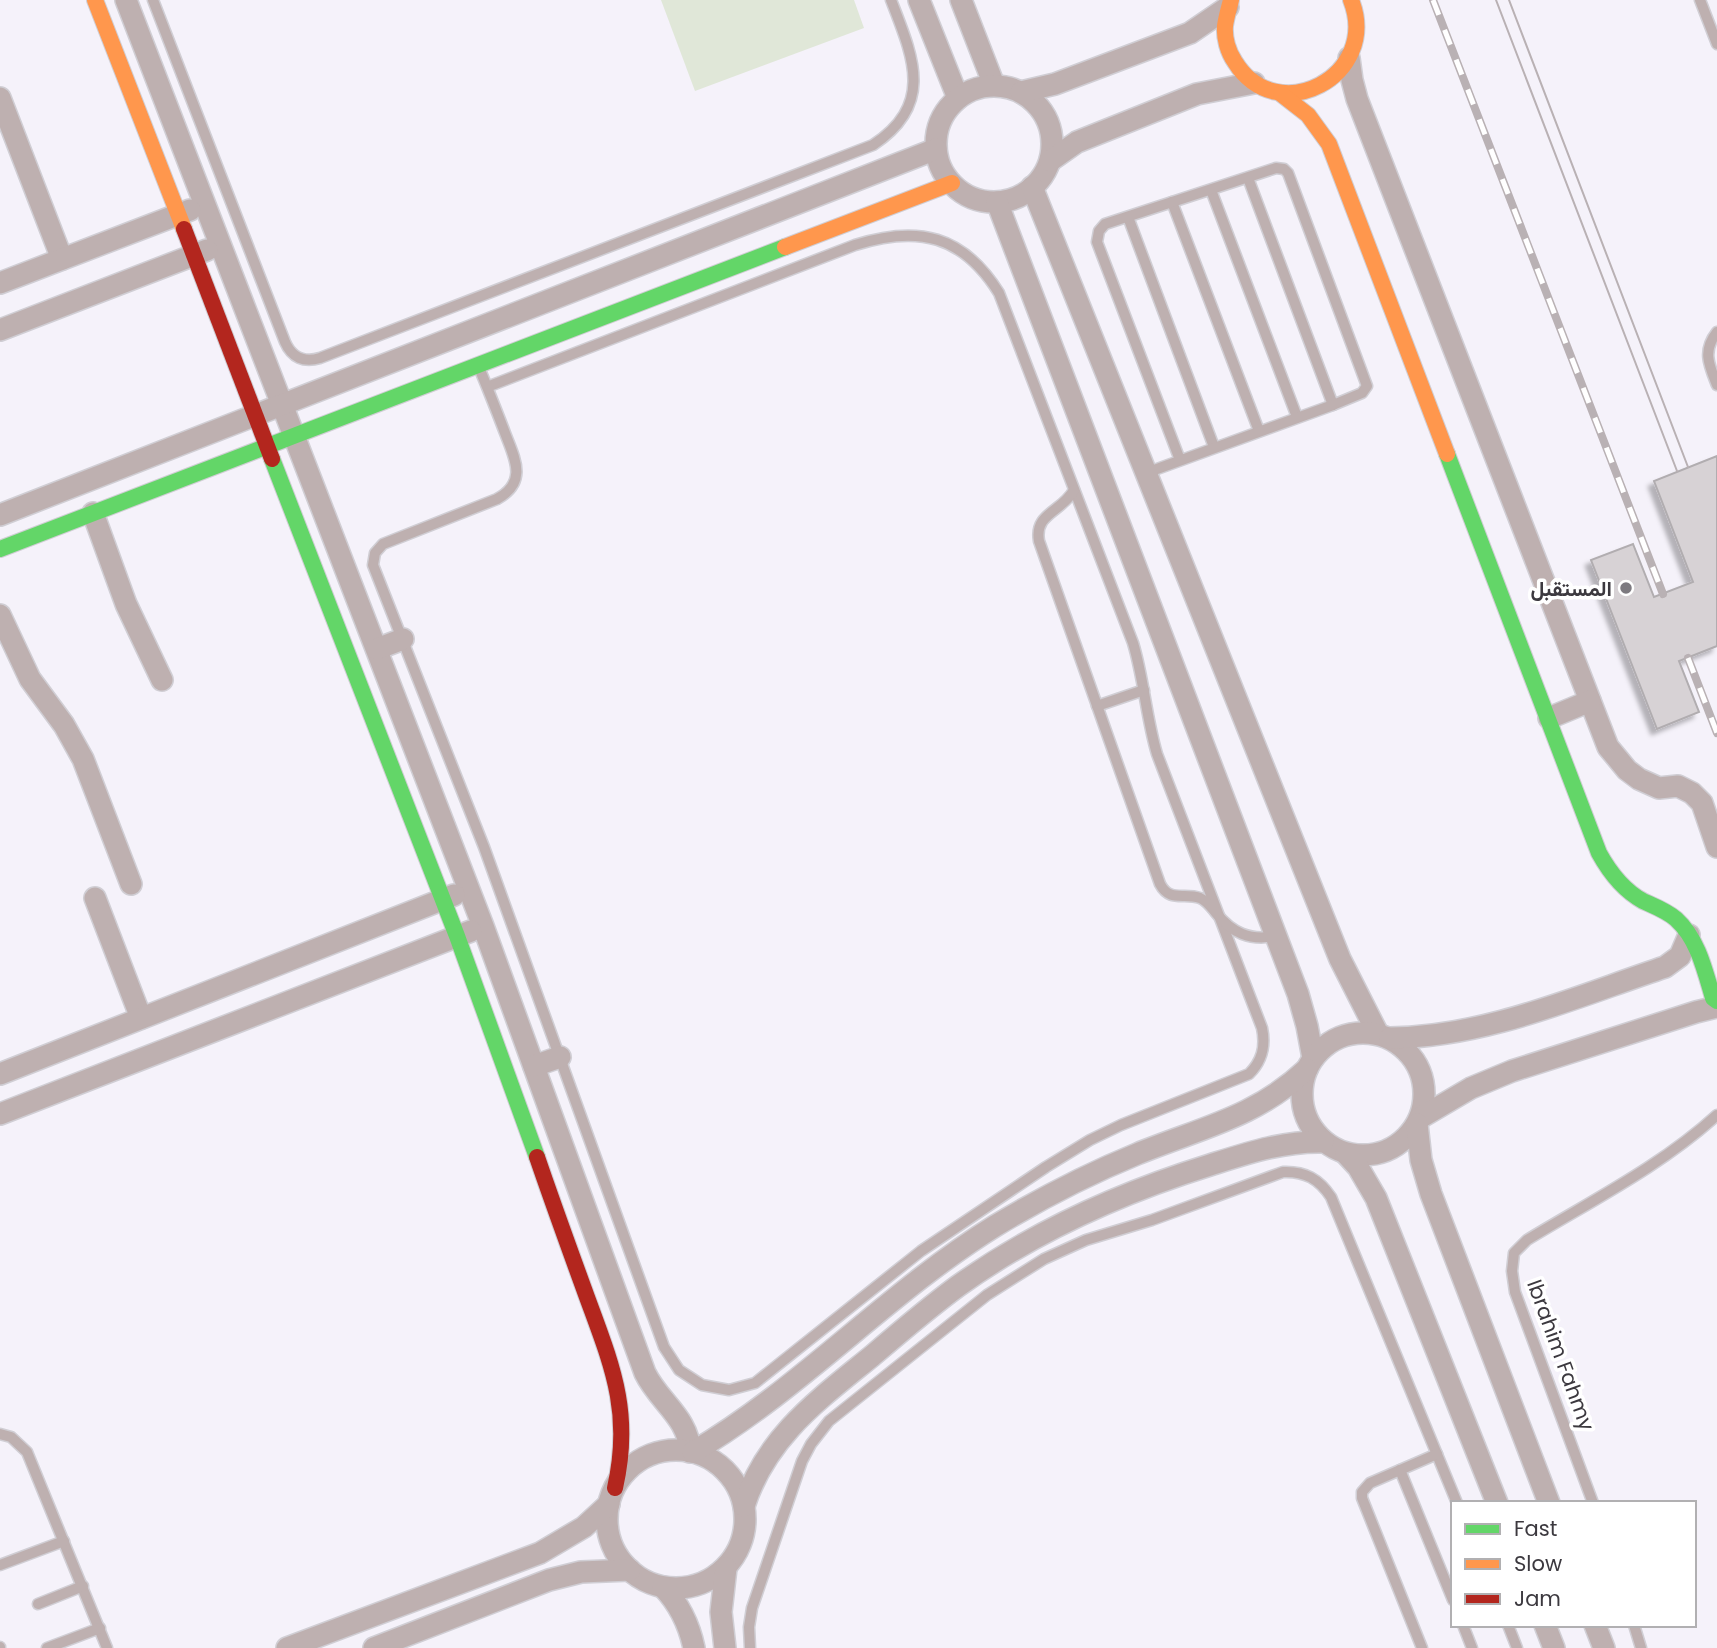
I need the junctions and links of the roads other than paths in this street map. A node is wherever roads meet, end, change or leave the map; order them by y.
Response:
1 (95, 0) edge
2 (126, 0) edge
3 (153, 0) edge
4 (891, 0) edge
5 (919, 0) edge
6 (961, 0) edge
7 (1350, 0) edge
8 (1700, 0) edge
9 (1229, 3) edge
10 (1717, 44) edge
11 (1349, 58) junction
12 (1254, 83) junction
13 (994, 85) junction
14 (1021, 92) junction
15 (1281, 94) junction
16 (0, 98) edge
17 (958, 98) junction
18 (936, 149) junction
19 (1050, 160) junction
20 (1248, 178) junction
21 (951, 183) junction
22 (1032, 187) junction
23 (1211, 190) junction
24 (997, 202) junction
25 (1172, 202) junction
26 (205, 204) junction
27 (178, 215) junction
28 (1129, 216) junction
29 (220, 245) junction
30 (194, 255) junction
31 (62, 259) junction
32 (0, 283) edge
33 (0, 330) edge
34 (1717, 332) edge
35 (478, 364) junction
36 (1717, 385) edge
37 (487, 387) junction
38 (282, 405) junction
39 (1333, 405) junction
40 (256, 415) junction
41 (1297, 418) junction
42 (1259, 431) junction
43 (294, 435) junction
44 (267, 445) junction
45 (1214, 447) junction
46 (1180, 460) junction
47 (1146, 473) junction
48 (1074, 490) junction
49 (93, 513) junction
50 (0, 515) edge
51 (0, 549) edge
52 (0, 615) edge
53 (403, 639) junction
54 (377, 649) junction
55 (162, 680) dead end
56 (1144, 690) junction
57 (1590, 701) junction
58 (1097, 706) junction
59 (1549, 718) junction
60 (1717, 847) edge
61 (131, 884) dead end
62 (469, 889) junction
63 (95, 898) dead end
64 (443, 899) junction
65 (1221, 919) junction
66 (483, 926) junction
67 (1689, 934) junction
68 (457, 936) junction
69 (1275, 936) junction
70 (1717, 1002) edge
71 (1717, 1007) edge
72 (141, 1018) junction
73 (1384, 1036) junction
74 (560, 1057) junction
75 (1310, 1064) junction
76 (534, 1066) junction
77 (0, 1074) edge
78 (0, 1114) edge
79 (1717, 1115) edge
80 (1418, 1121) junction
81 (1323, 1142) junction
82 (1346, 1154) junction
83 (0, 1434) edge
84 (691, 1452) junction
85 (1437, 1454) junction
86 (1400, 1470) junction
87 (612, 1496) junction
88 (1456, 1501) edge
89 (1496, 1501) edge
90 (1548, 1501) edge
91 (1592, 1501) edge
92 (744, 1506) junction
93 (64, 1541) junction
94 (0, 1565) edge
95 (726, 1568) junction
96 (630, 1570) junction
97 (82, 1587) junction
98 (663, 1587) junction
99 (1451, 1595) edge
100 (38, 1604) dead end
101 (1464, 1627) edge
102 (1508, 1627) edge
103 (1546, 1627) edge
104 (1596, 1627) edge
105 (1635, 1627) edge
106 (100, 1628) junction
107 (1516, 1645) edge
108 (47, 1648) edge
109 (107, 1648) edge
110 (287, 1648) edge
111 (374, 1648) edge
112 (694, 1648) edge
113 (726, 1648) edge
114 (750, 1648) edge
115 (1422, 1648) edge
116 (1472, 1648) edge
117 (1502, 1648) edge
118 (1554, 1648) edge
119 (1604, 1648) edge
120 (1641, 1648) edge

1 - 27 street
2 - 26 street
3 - 4 lane
5 - 17 street
6 - 13 street
7 - 11 street
8 - 10 lane
9 - 12 street
9 - 14 street
11 - 15 street
11 - 57 street
12 - 15 street
12 - 19 street
13 - 14 street
13 - 17 street
14 - 19 street
15 - 59 street
16 - 31 street
17 - 18 street
18 - 21 street
18 - 38 street
19 - 22 street
20 - 23 lane
20 - 39 lane
20 - 39 lane
21 - 24 street
21 - 35 street
22 - 24 street
22 - 47 street
23 - 25 lane
23 - 41 lane
24 - 69 street
25 - 28 lane
25 - 42 lane
26 - 27 street
26 - 29 street
27 - 30 street
27 - 31 street
28 - 45 lane
28 - 46 lane
29 - 30 street
29 - 38 street
30 - 33 street
30 - 40 street
31 - 32 street
34 - 36 lane
35 - 37 lane
35 - 43 street
37 - 48 lane
37 - 53 lane
38 - 40 street
38 - 43 street
39 - 41 lane
40 - 44 street
40 - 50 street
41 - 42 lane
42 - 45 lane
43 - 44 street
43 - 54 street
44 - 49 street
44 - 64 street
45 - 46 lane
46 - 47 lane
47 - 73 street
48 - 56 lane
48 - 58 lane
49 - 51 street
49 - 55 street
52 - 61 street
53 - 54 street
53 - 74 lane
54 - 62 street
56 - 58 lane
56 - 65 lane
57 - 59 street
57 - 60 street
58 - 65 lane
59 - 67 street
62 - 64 street
62 - 66 street
63 - 72 street
64 - 68 street
64 - 72 street
65 - 69 lane
65 - 74 lane
66 - 68 street
66 - 76 street
67 - 70 street
67 - 73 street
68 - 78 street
68 - 87 street
69 - 75 street
71 - 80 street
72 - 77 street
73 - 75 street
73 - 80 street
74 - 76 street
75 - 81 street
75 - 84 street
76 - 84 street
79 - 91 lane, Ibrahim Fahmy
80 - 82 street
80 - 90 street
81 - 82 street
81 - 92 street
82 - 89 street
83 - 93 lane
84 - 87 street
84 - 92 street
85 - 86 lane
85 - 88 lane
85 - 114 lane
86 - 99 lane
86 - 115 lane
87 - 96 street
87 - 110 street
92 - 95 street
93 - 94 lane
93 - 97 lane
95 - 98 street
95 - 113 street
96 - 98 street
96 - 111 street
97 - 100 lane
97 - 106 lane
98 - 112 street
101 - 116 lane
102 - 107 lane
103 - 118 street
104 - 119 street
105 - 120 lane
106 - 108 lane
106 - 109 lane
107 - 117 lane

